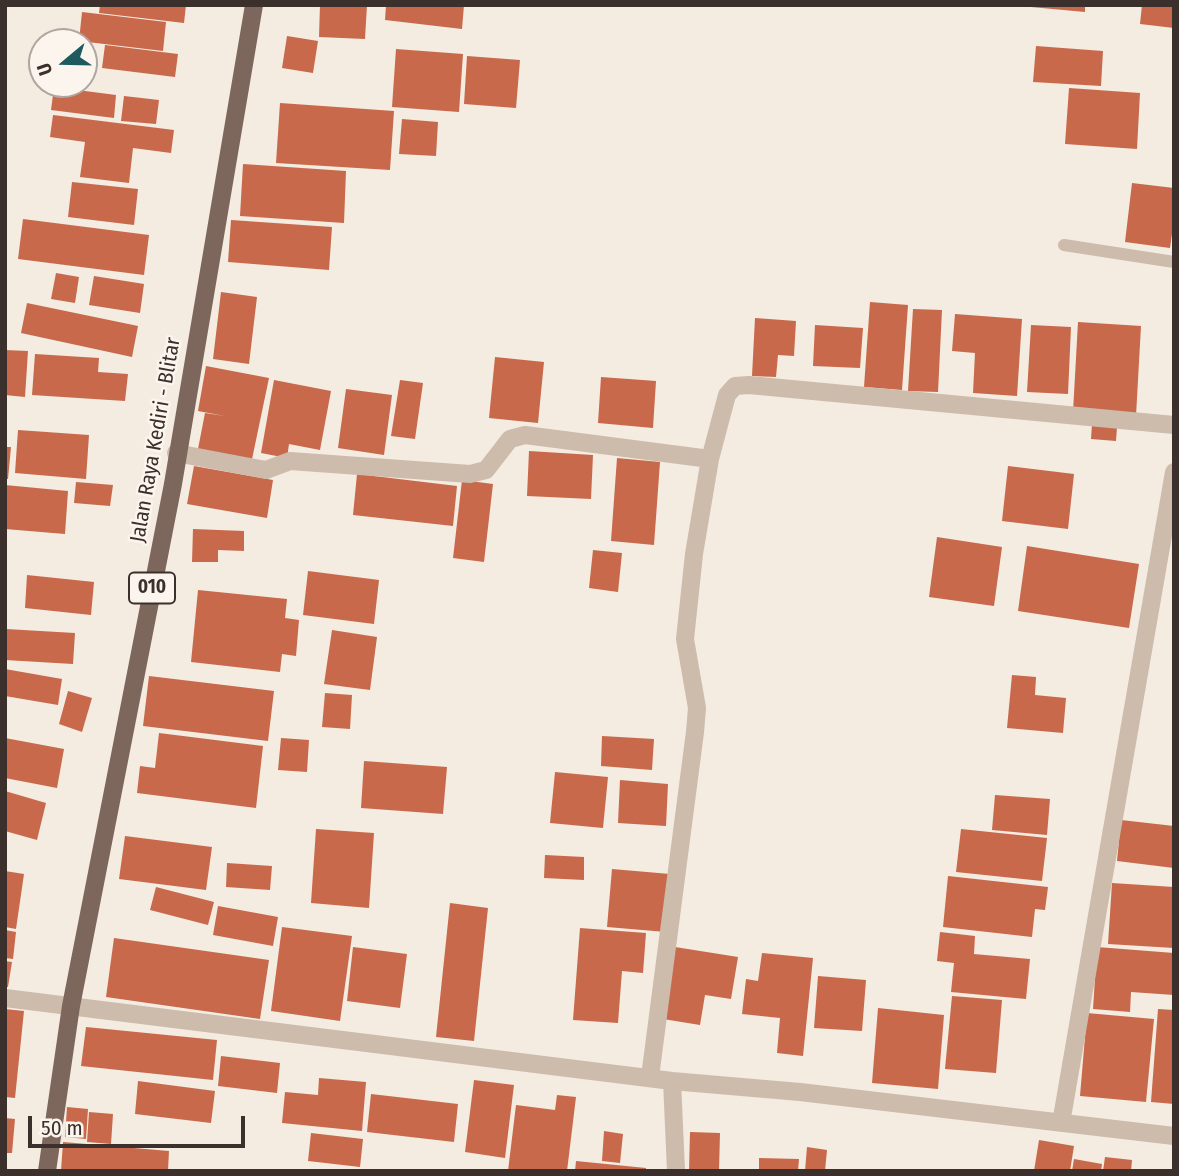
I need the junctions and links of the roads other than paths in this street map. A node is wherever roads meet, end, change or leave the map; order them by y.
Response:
1 (254, 5) edge
2 (1064, 245) dead end
3 (1174, 262) edge
4 (1174, 425) edge
5 (176, 453) junction
6 (710, 459) junction
7 (1174, 472) edge
8 (5, 998) edge
9 (71, 1006) junction
10 (650, 1077) junction
11 (672, 1081) junction
12 (1060, 1123) junction
13 (1174, 1136) edge
14 (47, 1171) edge
15 (676, 1171) edge

1 - 5 main road, Jalan Raya Kediri - Blitar / 010
2 - 3 lane
4 - 6 street
5 - 6 street
5 - 9 main road, Jalan Raya Kediri - Blitar / 010
6 - 10 street
7 - 12 street
8 - 9 street
9 - 10 street
9 - 14 main road, Jalan Raya Kediri - Blitar / 010
10 - 11 street
11 - 12 street
11 - 15 street
12 - 13 street

